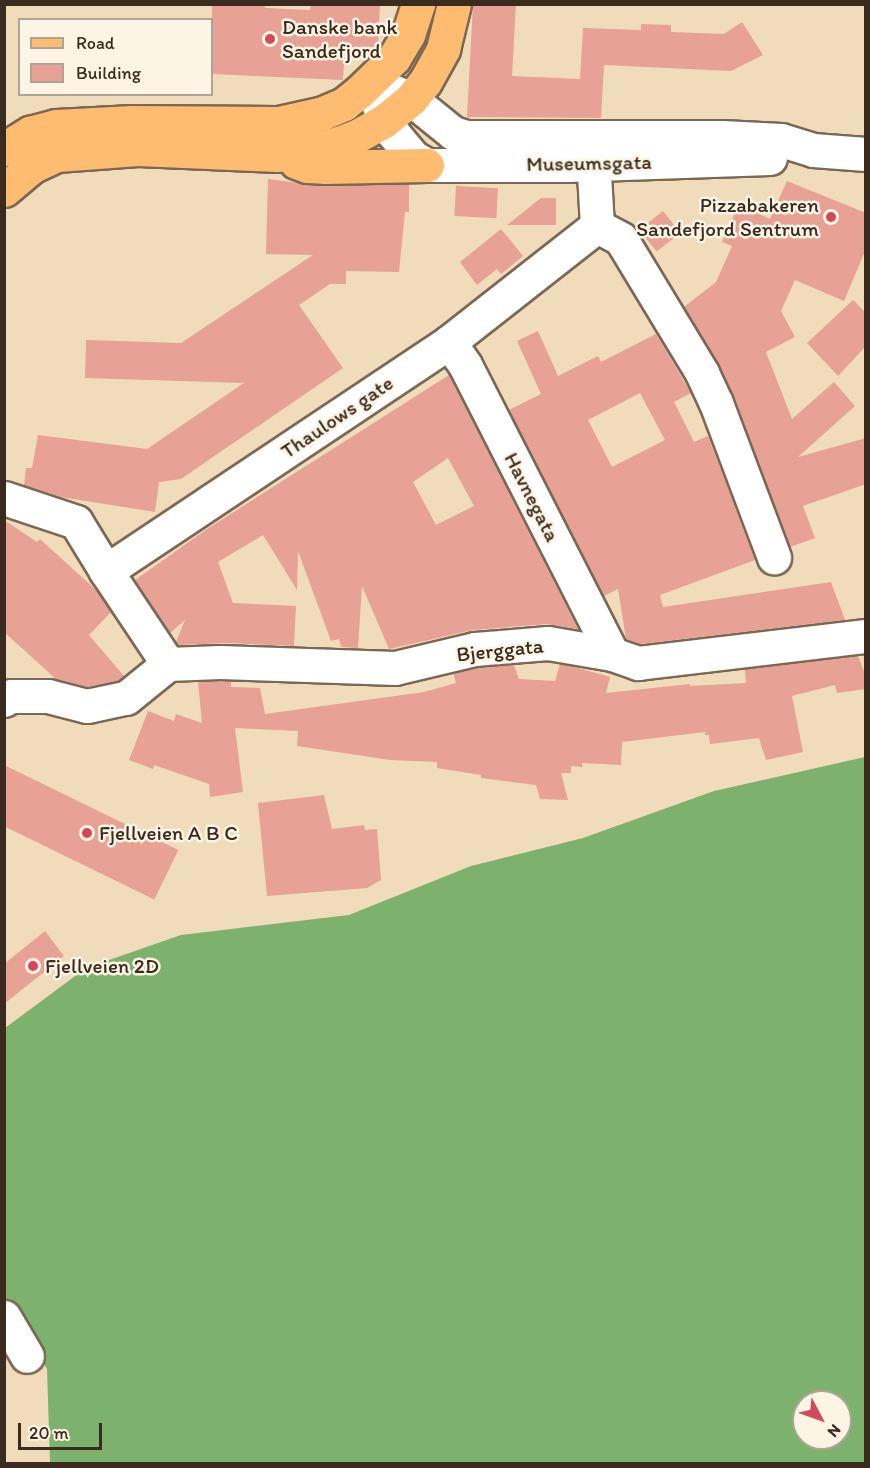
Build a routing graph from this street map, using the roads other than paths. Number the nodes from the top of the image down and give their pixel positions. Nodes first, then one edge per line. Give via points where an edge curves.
1 (418, 4) edge
2 (454, 4) edge
3 (371, 82) junction
4 (422, 108) junction
5 (384, 121) junction
6 (56, 140) junction
7 (4, 149) edge
8 (593, 151) junction
9 (866, 154) edge
10 (277, 155) junction
11 (427, 165) junction
12 (4, 190) edge
13 (597, 226) junction
14 (449, 342) junction
15 (4, 498) edge
16 (774, 557) dead end
17 (106, 571) junction
18 (866, 636) edge
19 (612, 654) junction
20 (168, 664) junction
21 (6, 695) edge
22 (4, 1317) edge
23 (27, 1356) dead end

1 - 3 main road via 394,58
2 - 4 main road via 443,49 425,81
3 - 4 street, Museumsgata
3 - 5 street
3 - 6 main road via 344,104 278,123 132,122
4 - 5 main road
4 - 8 street, Museumsgata via 453,133 466,137
5 - 10 main road via 336,144
5 - 11 street via 404,149
6 - 7 main road via 30,133
6 - 10 main road
6 - 12 main road
8 - 9 street, Museumsgata via 722,137 781,140 813,150
8 - 11 street, Museumsgata
8 - 13 street
10 - 11 main road via 307,166
13 - 14 street, Thaulows gate
13 - 16 street via 621,239 702,373
14 - 17 street, Thaulows gate
14 - 19 street, Havnegata via 465,365
15 - 17 street via 76,522
17 - 20 street
18 - 19 street, Bjerggata via 638,663
19 - 20 street, Bjerggata via 548,643 475,649 395,668
20 - 21 street via 126,698 87,706 48,696
22 - 23 street

